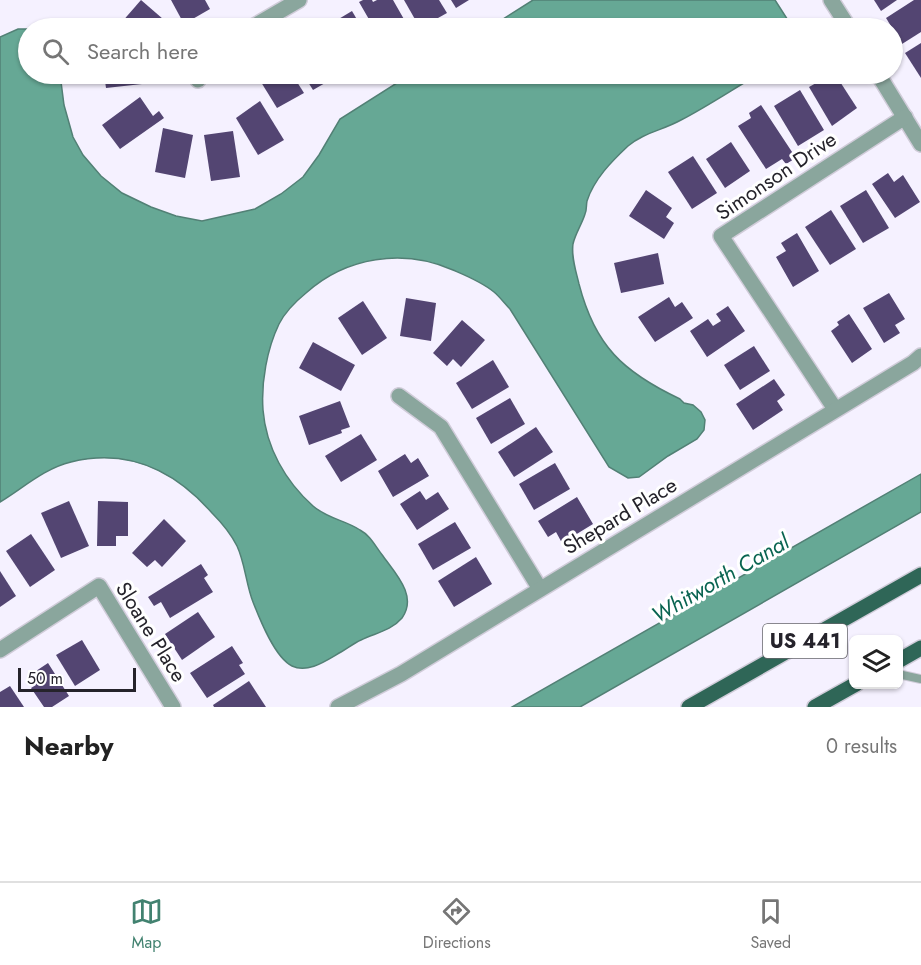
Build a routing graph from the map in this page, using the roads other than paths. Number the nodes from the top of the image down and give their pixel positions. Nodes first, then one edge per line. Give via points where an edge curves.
1 (299, 0) edge
2 (831, 0) edge
3 (268, 18) edge
4 (843, 18) edge
5 (884, 84) edge
6 (905, 117) junction
7 (921, 144) edge
8 (921, 356) edge
9 (399, 396) dead end
10 (835, 409) junction
11 (921, 575) edge
12 (540, 589) junction
13 (921, 648) edge
14 (0, 650) edge
15 (903, 658) edge
16 (903, 675) edge
17 (921, 679) edge
18 (849, 688) edge
19 (173, 707) edge
20 (338, 707) edge
21 (689, 707) edge
22 (815, 707) edge

1 - 3 street
2 - 4 street
5 - 6 street
6 - 7 street
6 - 10 street, Simonson Drive via 721,236
8 - 10 street, Shepard Place
9 - 12 street via 441,427
10 - 12 street, Shepard Place
11 - 21 main road, US 441
12 - 20 street, Shepard Place via 401,674
13 - 15 main road
14 - 19 street, Sloane Place via 99,586
16 - 17 lane
18 - 22 main road, US 441

